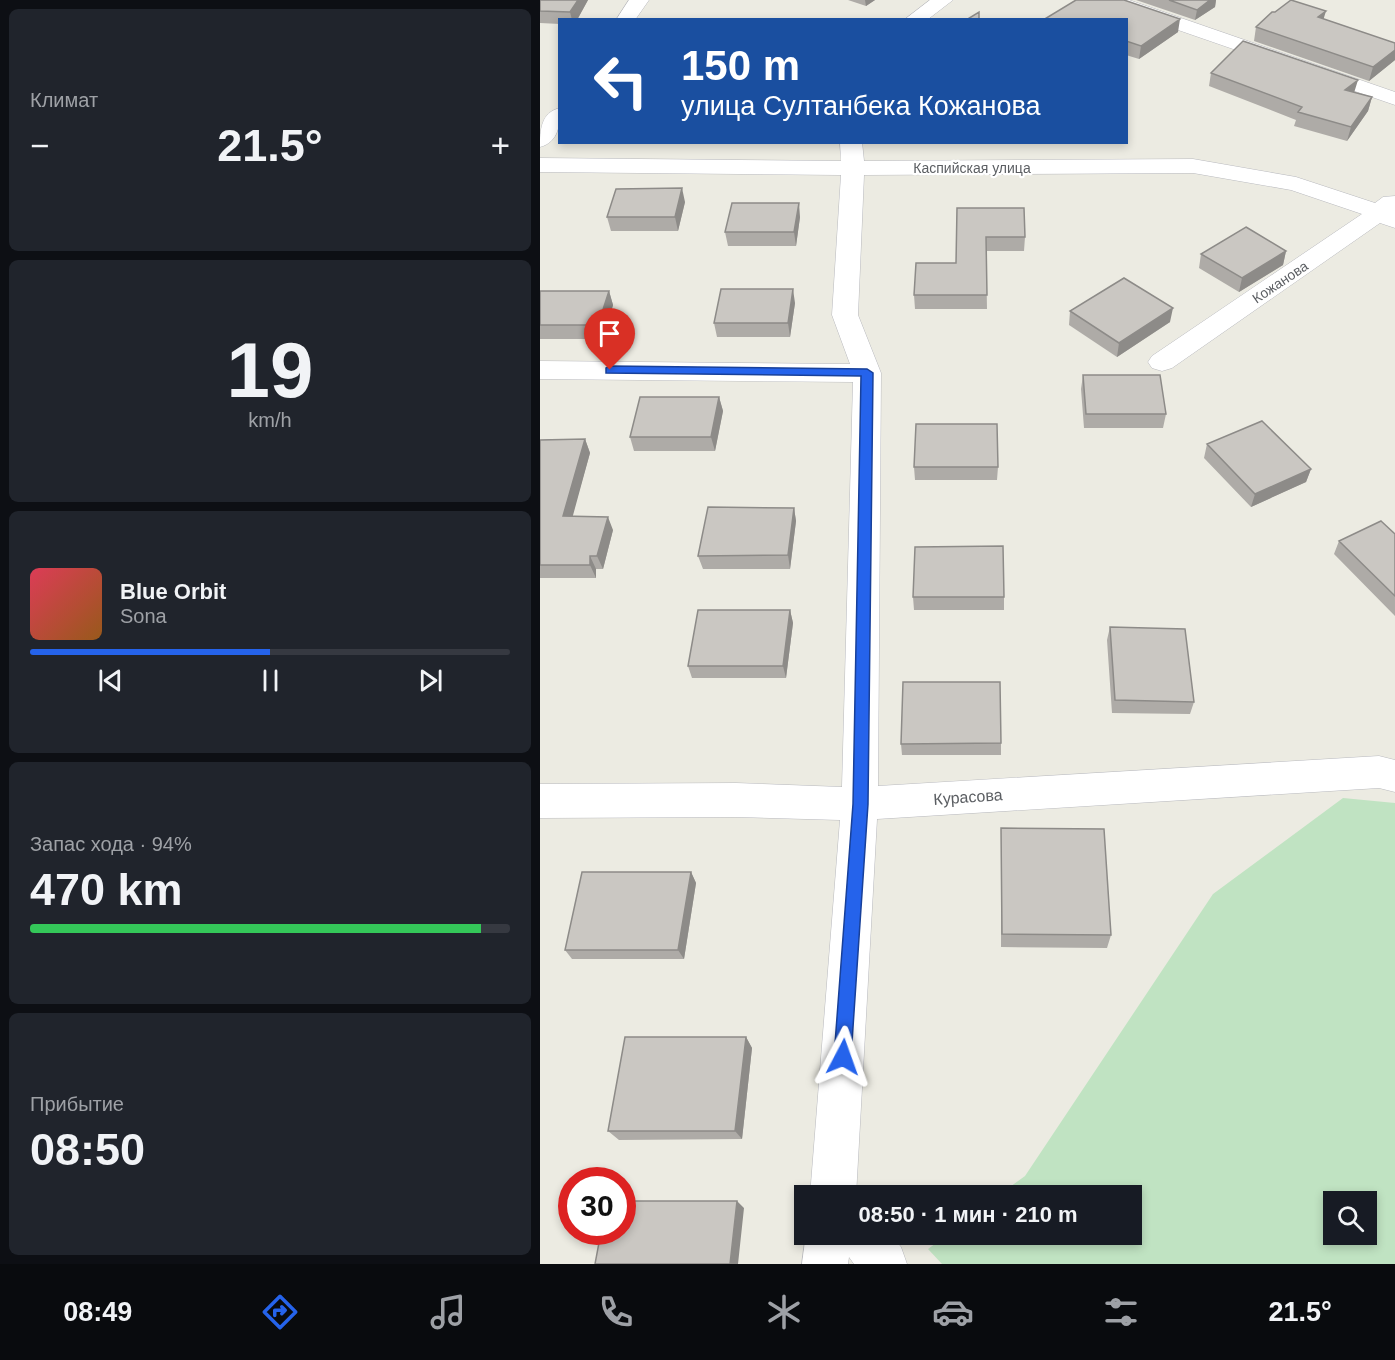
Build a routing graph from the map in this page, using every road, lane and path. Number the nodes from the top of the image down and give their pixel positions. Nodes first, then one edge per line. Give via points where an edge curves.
1 (639, 0) edge
2 (943, 0) edge
3 (1110, 0) edge
4 (626, 18) edge
5 (916, 18) edge
6 (1395, 99) edge
7 (558, 117) edge
8 (540, 140) edge
9 (852, 155) edge
10 (540, 165) edge
11 (1389, 210) edge
12 (1162, 362) dead end
13 (540, 369) edge
14 (867, 373) junction
15 (1395, 776) edge
16 (540, 801) edge
17 (860, 804) junction
18 (834, 1185) edge
19 (828, 1245) edge
20 (869, 1245) edge
21 (825, 1264) edge
22 (884, 1264) edge

1 - 4 street
2 - 5 street
3 - 6 street
7 - 8 street
9 - 10 street, Каспийская улица
9 - 11 street, Каспийская улица via 1193,166 1296,184
9 - 14 street via 845,315
11 - 12 street, Кожанова
13 - 14 street
14 - 17 street
15 - 17 street, Курасова via 1379,772
16 - 17 street, Курасова
17 - 18 street
19 - 21 street
20 - 22 street

